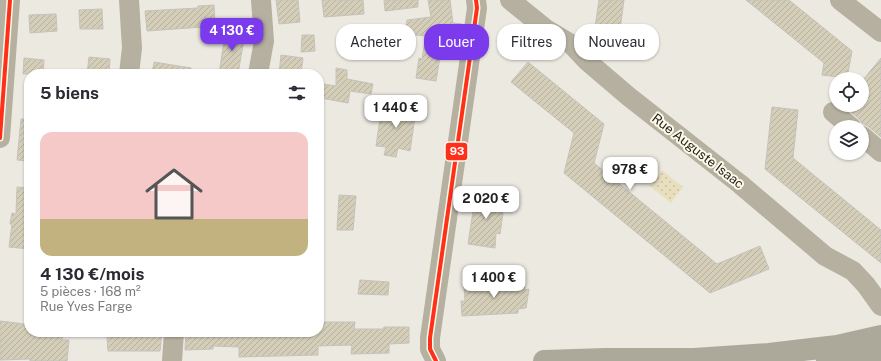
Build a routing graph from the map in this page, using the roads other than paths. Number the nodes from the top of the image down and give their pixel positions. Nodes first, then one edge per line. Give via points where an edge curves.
1 (10, 0) edge
2 (129, 0) edge
3 (261, 0) edge
4 (510, 0) edge
5 (840, 0) edge
6 (477, 1) edge
7 (881, 32) edge
8 (130, 69) edge
9 (259, 69) edge
10 (833, 112) dead end
11 (843, 120) edge
12 (0, 138) edge
13 (869, 142) edge
14 (881, 152) edge
15 (881, 306) edge
16 (881, 336) edge
17 (174, 337) edge
18 (881, 351) edge
19 (881, 357) edge
20 (695, 360) edge
21 (172, 361) edge
22 (436, 361) edge
23 (544, 361) edge
24 (792, 361) edge
25 (818, 361) edge

1 - 12 street
2 - 8 street via 132,48
3 - 9 street via 264,41
4 - 15 street, Rue Auguste Isaac via 546,29 571,44 628,96 740,184 825,256 853,271
5 - 7 street
6 - 22 street via 430,338 430,349
10 - 11 street
13 - 14 street
16 - 20 main road via 837,346
17 - 21 street
18 - 24 main road via 837,352
19 - 25 main road via 844,357
20 - 23 main road

